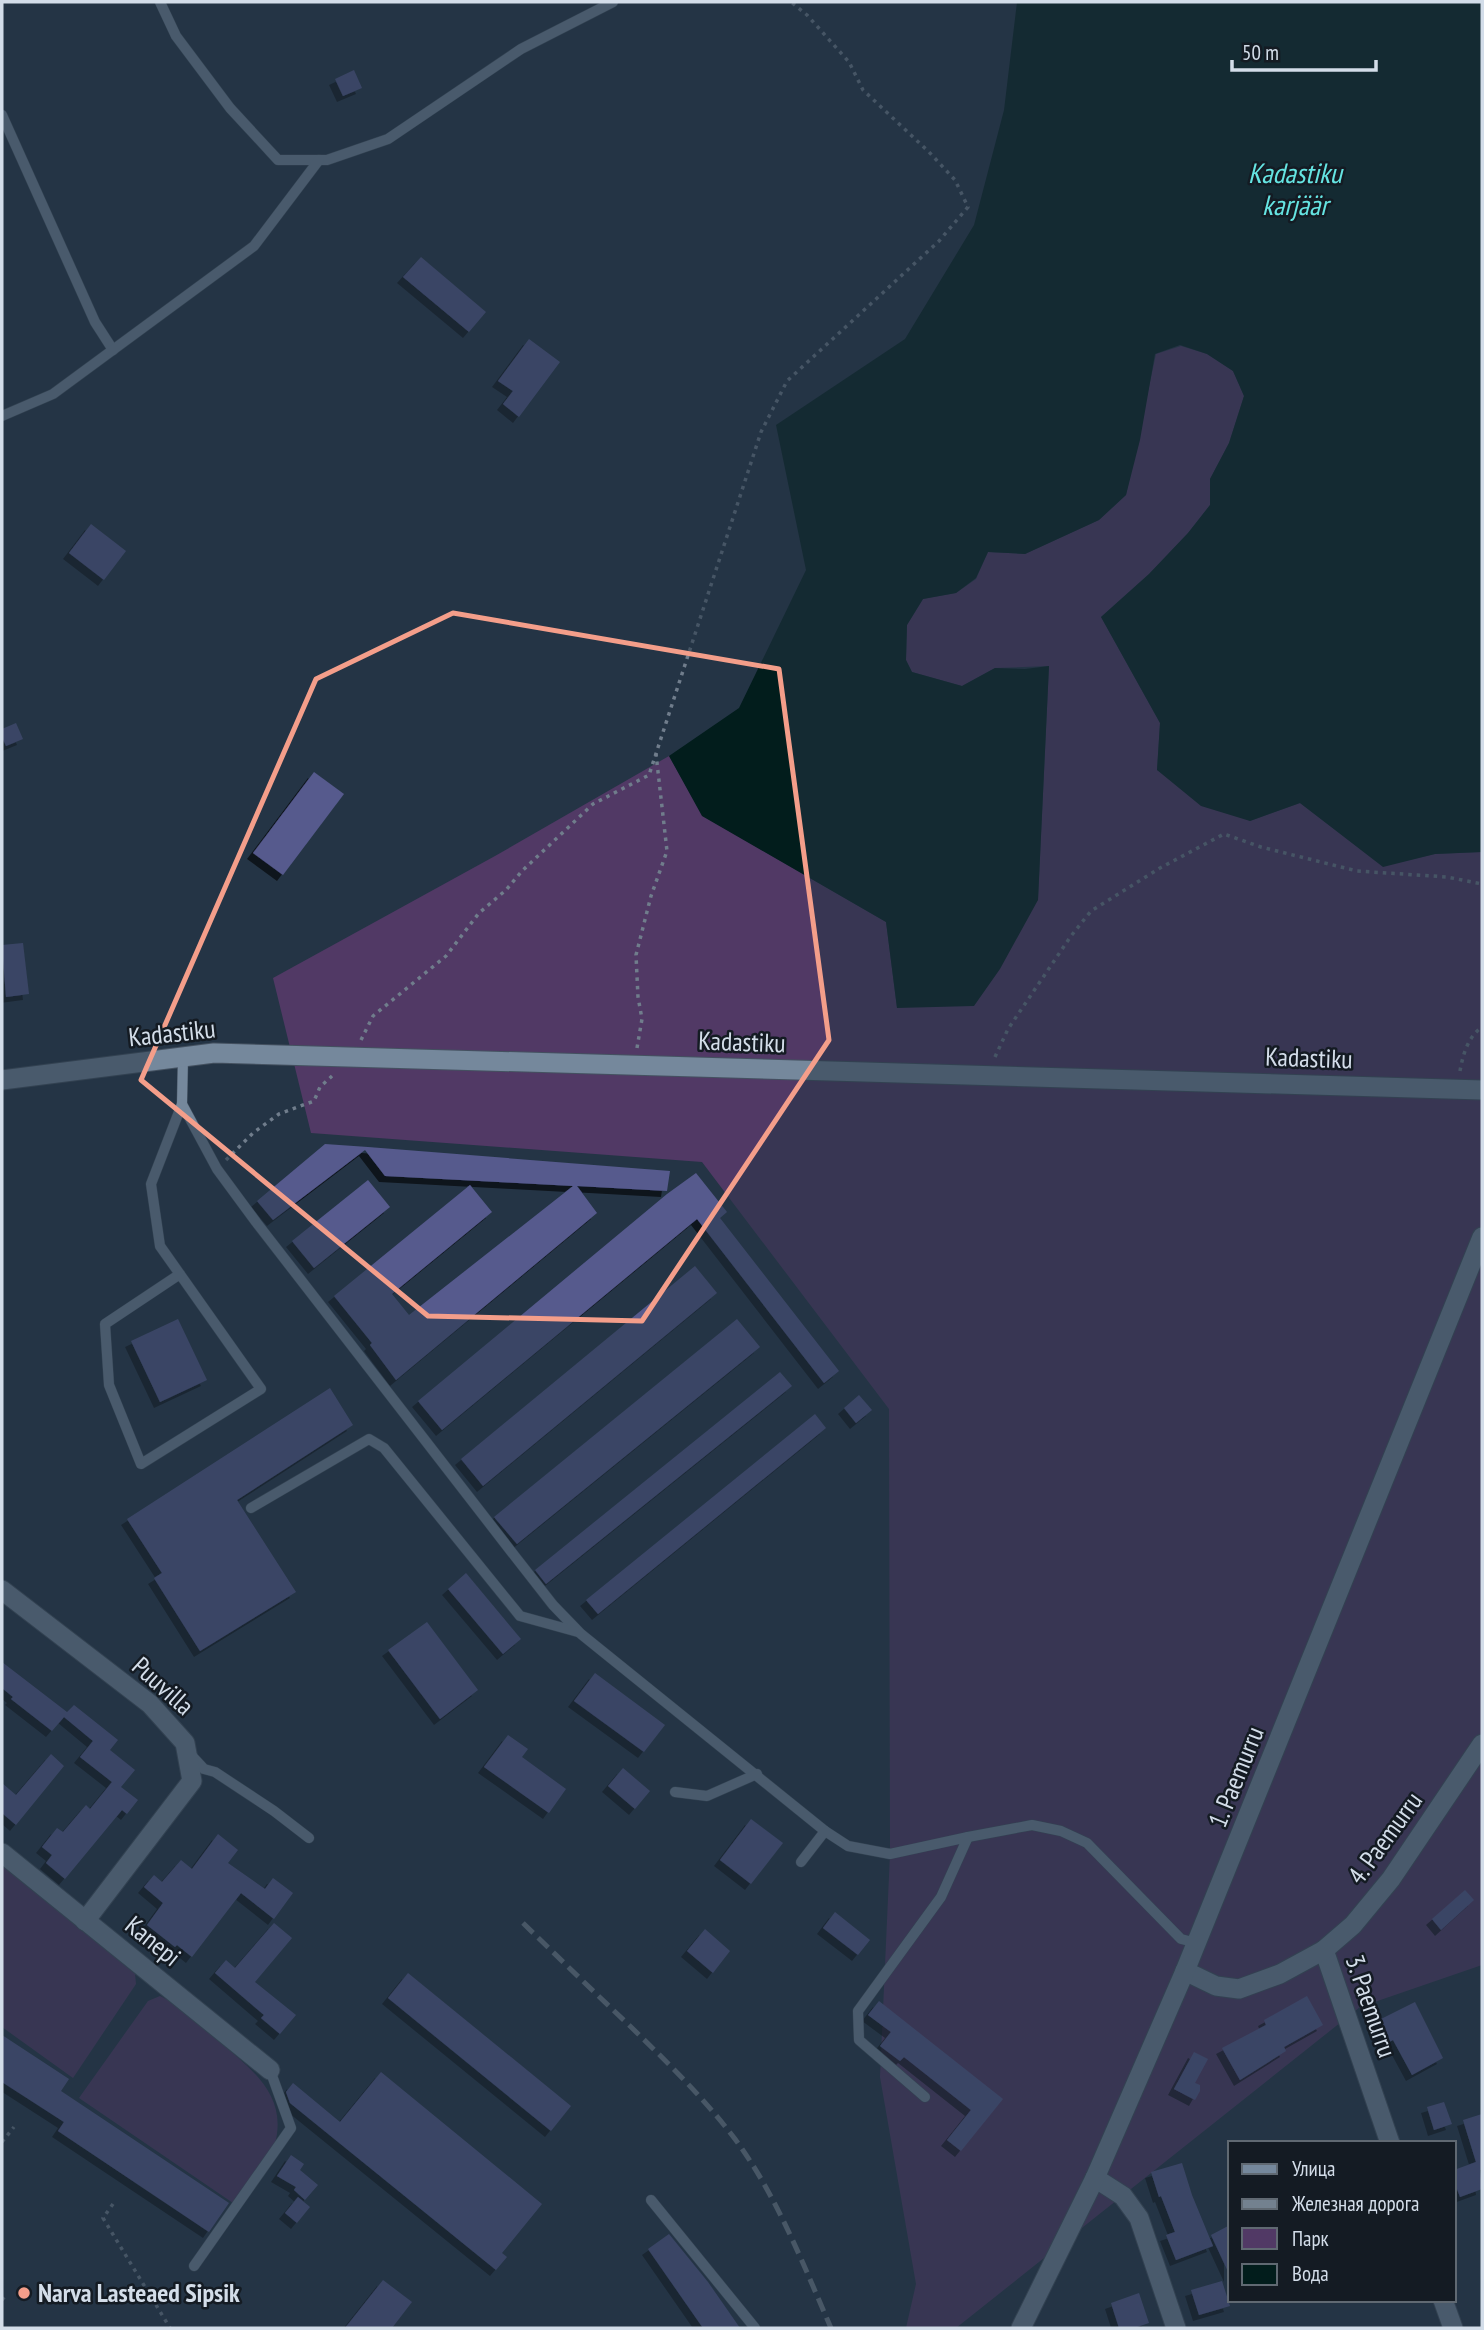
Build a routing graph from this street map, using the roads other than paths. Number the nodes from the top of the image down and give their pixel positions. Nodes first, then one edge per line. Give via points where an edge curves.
1 (160, 2) edge
2 (613, 2) edge
3 (2, 115) edge
4 (319, 160) junction
5 (113, 350) junction
6 (2, 416) edge
7 (183, 1058) junction
8 (2, 1080) edge
9 (1457, 1088) junction
10 (1482, 1090) edge
11 (1482, 1102) edge
12 (182, 1104) junction
13 (1481, 1240) edge
14 (180, 1275) junction
15 (251, 1508) dead end
16 (2, 1590) edge
17 (581, 1634) junction
18 (1482, 1744) edge
19 (187, 1749) junction
20 (1476, 1771) edge
21 (757, 1774) junction
22 (675, 1792) dead end
23 (825, 1830) junction
24 (968, 1836) junction
25 (309, 1838) dead end
26 (2, 1853) edge
27 (801, 1862) dead end
28 (85, 1920) junction
29 (1197, 1943) junction
30 (1324, 1950) junction
31 (1185, 1971) junction
32 (270, 2070) joint
33 (925, 2097) dead end
34 (1389, 2141) edge
35 (1095, 2178) junction
36 (651, 2200) dead end
37 (194, 2266) dead end
38 (1444, 2302) edge
39 (755, 2328) edge
40 (1021, 2328) edge
41 (1176, 2328) edge
42 (1453, 2328) edge

1 - 4 lane via 176,36 214,87 278,159
2 - 4 lane via 521,49 388,139
3 - 5 lane via 95,322
4 - 5 lane via 254,246
5 - 6 lane via 53,394
7 - 8 street, Kadastiku
7 - 9 street, Kadastiku via 214,1053
7 - 12 lane
9 - 10 street, Kadastiku
9 - 11 street
12 - 14 lane via 151,1184 160,1246
12 - 17 lane via 217,1169 256,1222 553,1605
13 - 29 street, 1. Paemurru
14 - 14 lane via 105,1324 109,1385 141,1464 261,1389
15 - 17 lane via 369,1438 384,1448 520,1616
16 - 19 street, Puuvilla via 150,1704
17 - 21 lane
18 - 20 street, 4. Paemurru
19 - 25 lane via 204,1769 275,1811
19 - 28 street, Puuvilla via 192,1781
20 - 30 street, 4. Paemurru via 1353,1925
21 - 22 lane via 708,1796
21 - 23 lane
23 - 24 lane via 848,1846 890,1854
23 - 27 lane
24 - 29 lane via 1032,1825 1087,1843 1181,1939
24 - 33 lane via 941,1898 858,2011 859,2040
26 - 28 street, Kanepi
28 - 32 street, Kanepi
29 - 31 street, 1. Paemurru
30 - 31 street, 3. Paemurru via 1239,1989 1216,1986
30 - 34 street, 3. Paemurru
31 - 35 street, 1. Paemurru
32 - 37 lane via 290,2128
35 - 40 street, 1. Paemurru
35 - 41 street via 1123,2196 1139,2218
36 - 39 lane
38 - 42 street

